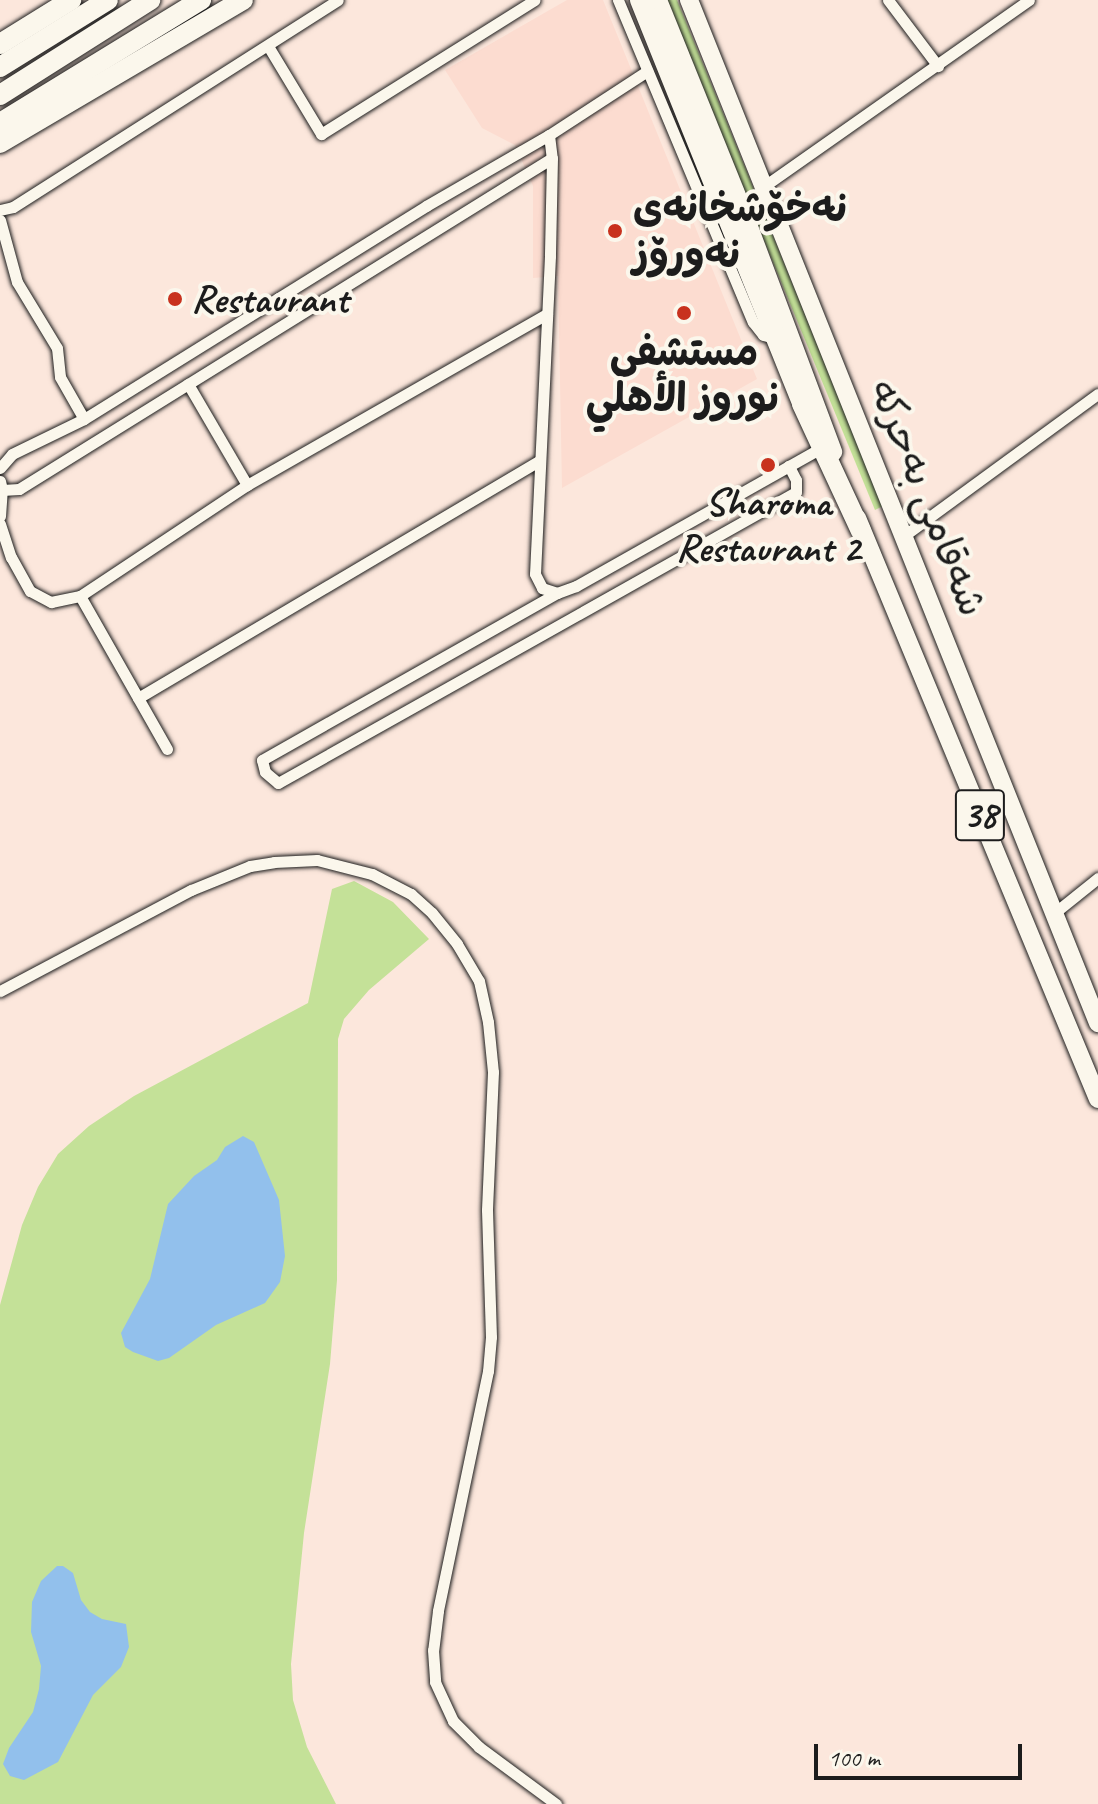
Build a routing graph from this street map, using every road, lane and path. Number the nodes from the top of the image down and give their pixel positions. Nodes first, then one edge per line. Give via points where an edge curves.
1 (71, 0) edge
2 (108, 0) edge
3 (150, 0) edge
4 (201, 0) edge
5 (243, 0) edge
6 (338, 0) edge
7 (535, 0) edge
8 (618, 0) edge
9 (640, 0) edge
10 (658, 0) edge
11 (689, 0) edge
12 (888, 0) edge
13 (1029, 0) edge
14 (0, 44) edge
15 (268, 46) junction
16 (938, 66) junction
17 (0, 67) edge
18 (647, 71) junction
19 (0, 95) edge
20 (0, 123) edge
21 (549, 135) junction
22 (0, 143) edge
23 (552, 158) junction
24 (763, 187) junction
25 (0, 210) edge
26 (0, 220) edge
27 (547, 314) junction
28 (775, 338) junction
29 (188, 384) junction
30 (1098, 394) edge
31 (84, 419) junction
32 (821, 448) junction
33 (540, 460) junction
34 (789, 466) junction
35 (0, 468) edge
36 (247, 485) junction
37 (1, 486) edge
38 (0, 516) edge
39 (0, 524) edge
40 (861, 531) junction
41 (905, 535) junction
42 (557, 593) junction
43 (80, 596) junction
44 (138, 698) junction
45 (167, 749) dead end
46 (1098, 878) edge
47 (1053, 914) junction
48 (0, 991) edge
49 (1098, 1023) edge
50 (1098, 1099) edge
51 (556, 1804) edge

1 - 14 highway
2 - 17 highway
3 - 19 highway
4 - 20 highway
5 - 22 highway
6 - 15 street
7 - 15 street via 321,134
8 - 18 street
9 - 28 highway
10 - 40 main road, شەقامی بەحرکە / 38 via 788,326
11 - 24 main road, شەقامی بەحرکە / 38
12 - 16 street
13 - 16 street
15 - 25 street via 13,207
16 - 24 street
18 - 21 street
18 - 28 street via 753,322 763,335
21 - 23 street
21 - 31 street
23 - 27 street
23 - 29 street
24 - 41 main road, شەقامی بەحرکە / 38
26 - 31 street via 17,282 57,348 60,377
27 - 33 street
27 - 36 street
28 - 32 highway
29 - 36 street
29 - 37 street via 19,489
30 - 41 street
31 - 35 street via 12,454
32 - 34 street
32 - 40 highway
33 - 42 street via 535,574 542,588
33 - 44 street
34 - 42 street
34 - 42 street via 796,492 278,783 265,772 262,760
36 - 43 street
37 - 38 street
39 - 43 street via 30,591 51,602
40 - 50 main road, شەقامی بەحرکە / 38
41 - 47 main road, شەقامی بەحرکە / 38
43 - 44 street
44 - 45 street
46 - 47 street
47 - 49 main road, شەقامی بەحرکە / 38
48 - 51 street via 191,890 274,862 317,860 372,874 411,894 457,944 479,981 493,1072 487,1210 491,1337 438,1611 435,1682 441,1701 462,1730

